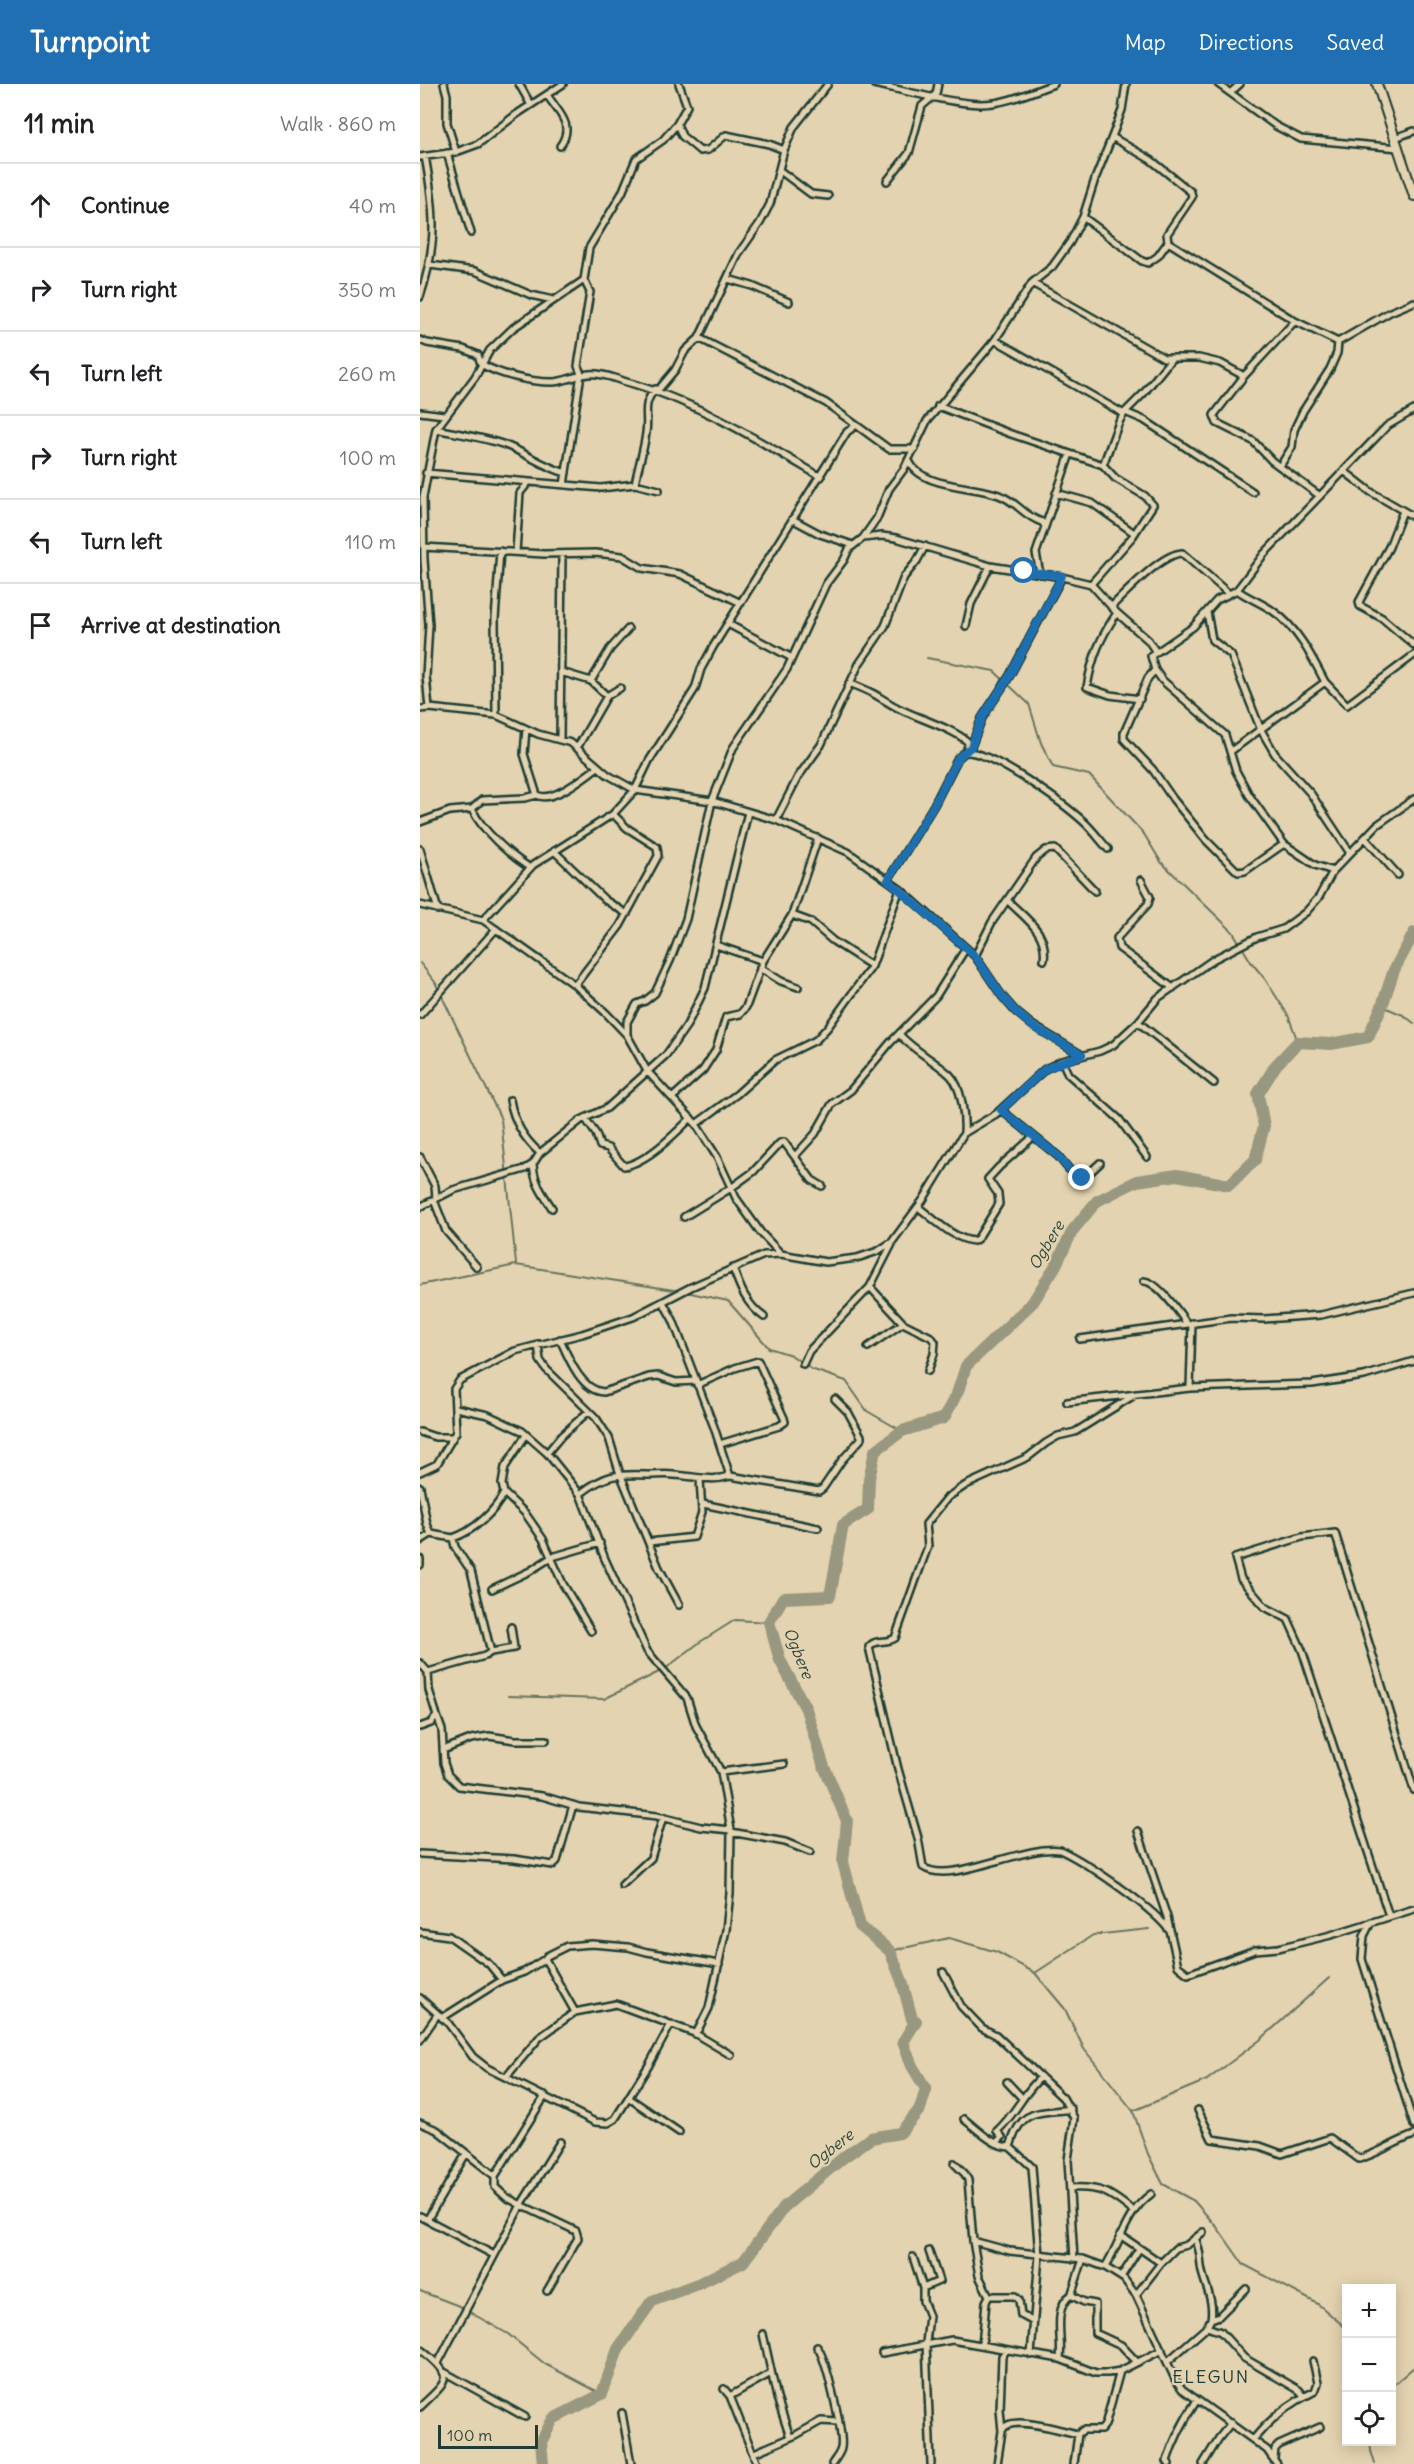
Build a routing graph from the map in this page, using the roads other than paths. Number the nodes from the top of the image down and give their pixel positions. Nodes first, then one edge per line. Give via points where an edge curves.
1 (444, 84) edge
2 (519, 84) edge
3 (563, 84) edge
4 (679, 84) edge
5 (828, 84) edge
6 (874, 84) edge
7 (938, 84) edge
8 (1054, 84) edge
9 (1126, 84) edge
10 (1218, 84) edge
11 (1240, 84) edge
12 (1377, 84) edge
13 (1231, 92) junction
14 (547, 95) junction
15 (933, 96) junction
16 (531, 105) junction
17 (677, 124) junction
18 (1414, 131) edge
19 (1113, 137) junction
20 (1395, 138) junction
21 (560, 146) dead end
22 (1399, 148) junction
23 (784, 150) junction
24 (456, 152) junction
25 (447, 153) junction
26 (423, 157) edge
27 (779, 170) junction
28 (887, 181) dead end
29 (1413, 192) edge
30 (828, 196) dead end
31 (1083, 217) junction
32 (471, 233) dead end
33 (1167, 242) junction
34 (430, 265) junction
35 (728, 279) junction
36 (584, 280) junction
37 (1032, 283) junction
38 (420, 297) edge
39 (553, 300) junction
40 (789, 302) dead end
41 (1414, 302) edge
42 (1295, 321) junction
43 (699, 338) junction
44 (420, 340) edge
45 (995, 340) junction
46 (1338, 342) junction
47 (1172, 358) junction
48 (481, 364) junction
49 (581, 374) junction
50 (1244, 376) junction
51 (655, 389) junction
52 (938, 406) junction
53 (1414, 410) edge
54 (420, 412) edge
55 (1124, 413) junction
56 (444, 415) junction
57 (855, 426) junction
58 (436, 429) junction
59 (915, 449) junction
60 (1070, 454) junction
61 (909, 461) junction
62 (1103, 465) junction
63 (1280, 466) junction
64 (1344, 471) junction
65 (426, 473) junction
66 (566, 473) junction
67 (821, 477) junction
68 (528, 483) junction
69 (635, 484) junction
70 (564, 485) junction
71 (659, 490) dead end
72 (1056, 492) junction
73 (1253, 492) dead end
74 (1320, 496) junction
75 (422, 503) edge
76 (1403, 512) junction
77 (1414, 517) edge
78 (792, 519) junction
79 (1045, 526) junction
80 (1134, 533) junction
81 (863, 538) junction
82 (853, 544) junction
83 (925, 546) junction
84 (424, 547) junction
85 (500, 551) junction
86 (516, 552) junction
87 (562, 555) junction
88 (990, 566) junction
89 (1040, 574) junction
90 (1062, 576) junction
91 (1091, 584) junction
92 (1237, 590) junction
93 (1228, 593) junction
94 (741, 603) junction
95 (1111, 607) junction
96 (1207, 612) junction
97 (1117, 613) junction
98 (728, 624) junction
99 (966, 626) dead end
100 (628, 629) dead end
101 (1414, 645) edge
102 (1156, 652) junction
103 (1414, 655) edge
104 (792, 658) junction
105 (1155, 670) junction
106 (561, 672) junction
107 (591, 681) junction
108 (1325, 682) junction
109 (849, 683) junction
110 (620, 688) dead end
111 (608, 696) junction
112 (1140, 699) junction
113 (429, 708) junction
114 (420, 709) edge
115 (496, 715) junction
116 (526, 729) junction
117 (1261, 730) junction
118 (560, 739) junction
119 (577, 748) junction
120 (1231, 751) junction
121 (967, 752) junction
122 (598, 767) junction
123 (635, 790) junction
124 (537, 795) junction
125 (1414, 799) edge
126 (712, 801) junction
127 (472, 809) junction
128 (748, 812) junction
129 (613, 814) junction
130 (776, 820) junction
131 (420, 822) edge
132 (818, 837) junction
133 (1365, 838) junction
134 (1284, 844) junction
135 (420, 849) edge
136 (1108, 849) dead end
137 (554, 851) junction
138 (1350, 853) junction
139 (530, 868) junction
140 (1333, 871) junction
141 (1398, 875) dead end
142 (888, 880) junction
143 (1142, 880) dead end
144 (900, 889) junction
145 (1095, 891) dead end
146 (1008, 901) junction
147 (420, 905) edge
148 (438, 910) junction
149 (627, 914) junction
150 (792, 915) junction
151 (483, 920) junction
152 (496, 929) junction
153 (716, 945) junction
154 (966, 948) junction
155 (975, 956) junction
156 (1044, 960) dead end
157 (763, 961) junction
158 (872, 966) junction
159 (760, 969) junction
160 (575, 985) junction
161 (798, 987) dead end
162 (1173, 988) junction
163 (420, 1015) edge
164 (1138, 1022) junction
165 (899, 1034) junction
166 (627, 1035) junction
167 (1082, 1055) junction
168 (1062, 1061) junction
169 (647, 1071) junction
170 (1214, 1083) dead end
171 (673, 1097) junction
172 (510, 1100) dead end
173 (1001, 1110) junction
174 (585, 1118) junction
175 (691, 1118) junction
176 (696, 1124) junction
177 (964, 1133) junction
178 (1033, 1137) junction
179 (540, 1153) junction
180 (795, 1156) junction
181 (420, 1157) edge
182 (1147, 1157) dead end
183 (1100, 1163) dead end
184 (532, 1164) junction
185 (822, 1186) dead end
186 (731, 1188) junction
187 (435, 1199) junction
188 (420, 1207) edge
189 (918, 1207) junction
190 (552, 1208) dead end
191 (684, 1217) dead end
192 (892, 1242) junction
193 (781, 1254) junction
194 (477, 1267) dead end
195 (733, 1268) junction
196 (1144, 1281) dead end
197 (870, 1287) junction
198 (1414, 1293) edge
199 (663, 1302) junction
200 (764, 1317) dead end
201 (903, 1323) junction
202 (1189, 1323) junction
203 (560, 1339) junction
204 (1080, 1339) dead end
205 (538, 1344) junction
206 (868, 1347) dead end
207 (1414, 1361) edge
208 (803, 1364) dead end
209 (928, 1371) dead end
210 (697, 1383) junction
211 (1190, 1388) junction
212 (1136, 1394) junction
213 (835, 1399) dead end
214 (1067, 1402) dead end
215 (456, 1408) junction
216 (589, 1411) junction
217 (420, 1432) edge
218 (526, 1435) junction
219 (453, 1437) junction
220 (720, 1444) junction
221 (547, 1453) junction
222 (420, 1472) edge
223 (620, 1473) junction
224 (730, 1476) junction
225 (700, 1479) junction
226 (420, 1487) edge
227 (504, 1493) junction
228 (580, 1494) junction
229 (703, 1504) junction
230 (819, 1528) dead end
231 (431, 1534) junction
232 (453, 1538) junction
233 (420, 1541) edge
234 (649, 1542) junction
235 (600, 1543) junction
236 (552, 1557) junction
237 (420, 1559) edge
238 (420, 1564) edge
239 (492, 1589) dead end
240 (679, 1605) dead end
241 (511, 1627) dead end
242 (591, 1631) dead end
243 (491, 1652) junction
244 (420, 1663) edge
245 (428, 1672) junction
246 (437, 1716) junction
247 (420, 1727) edge
248 (546, 1740) dead end
249 (443, 1750) junction
250 (784, 1764) dead end
251 (721, 1772) junction
252 (1414, 1790) edge
253 (573, 1805) junction
254 (663, 1817) junction
255 (731, 1831) junction
256 (1138, 1831) dead end
257 (810, 1852) dead end
258 (420, 1854) edge
259 (622, 1885) dead end
260 (1414, 1909) edge
261 (1389, 1916) junction
262 (1371, 1922) junction
263 (420, 1932) edge
264 (1171, 1933) junction
265 (545, 1959) junction
266 (719, 1964) junction
267 (943, 1972) dead end
268 (502, 1980) junction
269 (420, 1998) edge
270 (575, 2012) junction
271 (440, 2016) junction
272 (671, 2024) junction
273 (694, 2032) junction
274 (420, 2040) edge
275 (731, 2055) dead end
276 (1041, 2077) junction
277 (506, 2078) junction
278 (1007, 2082) dead end
279 (545, 2097) junction
280 (629, 2098) junction
281 (1023, 2098) junction
282 (1071, 2109) junction
283 (1198, 2110) dead end
284 (964, 2119) dead end
285 (420, 2123) edge
286 (1414, 2125) edge
287 (679, 2132) dead end
288 (1414, 2134) edge
289 (560, 2142) dead end
290 (996, 2143) junction
291 (1010, 2147) junction
292 (466, 2154) junction
293 (954, 2163) dead end
294 (495, 2176) junction
295 (1070, 2188) junction
296 (1151, 2194) dead end
297 (521, 2205) junction
298 (1134, 2212) junction
299 (420, 2216) edge
300 (427, 2220) junction
301 (1203, 2232) dead end
302 (1120, 2235) junction
303 (1195, 2238) junction
304 (973, 2241) junction
305 (1139, 2249) junction
306 (928, 2251) dead end
307 (494, 2255) junction
308 (1039, 2256) junction
309 (913, 2257) dead end
310 (1074, 2259) junction
311 (1083, 2259) junction
312 (1161, 2262) junction
313 (1105, 2267) junction
314 (1121, 2277) junction
315 (923, 2288) junction
316 (1246, 2289) dead end
317 (547, 2291) dead end
318 (1137, 2295) junction
319 (989, 2296) junction
320 (1071, 2296) junction
321 (1211, 2319) junction
322 (1032, 2321) junction
323 (1207, 2327) junction
324 (763, 2334) dead end
325 (926, 2343) junction
326 (982, 2345) junction
327 (817, 2347) dead end
328 (995, 2348) junction
329 (420, 2349) edge
330 (1007, 2350) junction
331 (1162, 2350) junction
332 (882, 2353) dead end
333 (1030, 2355) junction
334 (1002, 2356) junction
335 (1060, 2359) junction
336 (1136, 2361) junction
337 (1313, 2361) dead end
338 (1167, 2362) junction
339 (438, 2363) junction
340 (1120, 2371) junction
341 (444, 2372) junction
342 (771, 2373) junction
343 (724, 2389) dead end
344 (730, 2396) junction
345 (1304, 2396) junction
346 (1197, 2400) junction
347 (421, 2405) edge
348 (622, 2413) dead end
349 (525, 2417) dead end
350 (838, 2422) junction
351 (1231, 2423) junction
352 (1320, 2427) dead end
353 (1002, 2431) junction
354 (1078, 2434) junction
355 (790, 2438) junction
356 (1253, 2440) junction
357 (754, 2453) junction
358 (1276, 2461) edge
359 (630, 2464) edge
360 (757, 2464) edge
361 (832, 2464) edge
362 (931, 2464) edge
363 (997, 2464) edge
364 (1074, 2464) edge
365 (1169, 2464) edge
366 (1203, 2464) edge

1 - 24 street via 447,123
2 - 16 street
3 - 14 street
4 - 17 street via 687,106
5 - 23 street via 794,127
6 - 15 street
7 - 15 street
8 - 15 street via 982,104
9 - 19 street
10 - 13 street
11 - 13 street
12 - 20 main road
13 - 22 street via 1275,126 1301,140
14 - 16 street
14 - 21 street via 567,126
15 - 28 street via 922,106 909,153
16 - 24 street via 478,144
17 - 23 street via 682,136 700,151 708,150 726,135
17 - 36 street via 663,140 636,159 622,193 589,248
18 - 20 street
19 - 31 street
19 - 33 street via 1151,160 1191,192 1192,197 1167,234
20 - 22 main road
22 - 29 main road
23 - 27 street
24 - 25 street
25 - 26 street
25 - 32 street
26 - 34 street via 434,216
27 - 30 street via 811,194
27 - 35 street via 765,214 739,253
31 - 33 street via 1142,261 1152,261
31 - 37 street via 1052,267
33 - 42 street
34 - 38 street
34 - 39 street via 475,271
35 - 40 street
35 - 43 street
36 - 39 street
36 - 49 street via 590,292 578,366
37 - 45 street
37 - 47 street via 1164,358
39 - 48 street via 513,328
41 - 46 street
42 - 46 street
42 - 50 street
43 - 51 street via 685,351 660,389
43 - 57 street via 826,403
44 - 48 street via 463,349 478,355
45 - 52 street
45 - 55 street
46 - 63 street via 1330,369 1303,411 1294,430 1292,447
47 - 50 street via 1220,363
47 - 55 street
48 - 49 street via 497,373 553,382
48 - 56 street
49 - 51 street via 597,374
49 - 66 street
50 - 63 street via 1214,416 1217,423 1253,441
51 - 67 street via 755,438
51 - 69 street via 645,407 646,432
52 - 59 street
52 - 60 street
53 - 64 street via 1386,426
54 - 56 street
55 - 62 street
55 - 73 street via 1144,420
56 - 58 street
57 - 59 street via 889,449
57 - 67 street via 847,432
58 - 65 street
58 - 66 street via 479,436
59 - 61 street
60 - 62 street
60 - 72 street
61 - 79 street via 919,475 934,481 997,494 1015,502
61 - 81 street
62 - 80 street via 1153,505
63 - 74 street
64 - 74 street
64 - 76 street
65 - 68 street
65 - 75 street
66 - 70 street
67 - 78 street
68 - 70 street
68 - 86 street via 520,493
69 - 70 street via 601,488
69 - 71 street
72 - 79 street
72 - 80 street via 1092,503
74 - 92 street via 1264,554
75 - 84 street
76 - 77 street
76 - 101 street via 1359,602
78 - 82 street via 820,534
78 - 94 street
79 - 89 street via 1036,553
80 - 91 street
81 - 82 street
81 - 83 street via 882,536
82 - 104 street via 826,584
83 - 88 street
83 - 109 street via 904,577 885,626
84 - 85 street
84 - 113 street
85 - 86 street
85 - 115 street via 495,619
86 - 87 street
87 - 94 street via 622,556 642,568 680,574
87 - 106 street
88 - 89 street
88 - 99 street via 971,604
89 - 90 street
90 - 91 street
90 - 121 street
91 - 95 street
92 - 93 street
92 - 108 street via 1272,609 1288,623
93 - 95 street via 1182,554 1176,554 1150,571
93 - 96 street
94 - 98 street
95 - 97 street
96 - 102 street via 1193,627
96 - 117 street via 1212,640 1231,655
97 - 102 street
97 - 112 street via 1091,661 1087,687
98 - 104 street
98 - 123 street
100 - 107 street via 610,649
102 - 105 street via 1151,656
103 - 108 street via 1347,705
104 - 126 street via 733,748
105 - 112 street
105 - 120 street via 1219,729
106 - 107 street
106 - 118 street
107 - 111 street
108 - 117 street
109 - 121 street via 960,735 968,742
109 - 130 street via 821,745 798,777
110 - 111 street
111 - 119 street
112 - 134 street via 1124,740 1206,840 1238,872 1251,868
113 - 114 street
113 - 115 street
115 - 116 street
116 - 118 street
116 - 124 street via 524,754
117 - 120 street
117 - 138 street
118 - 119 street
119 - 122 street
120 - 134 street via 1249,795
121 - 136 street via 985,755 1055,800 1084,822
121 - 142 street via 958,758
122 - 123 street
122 - 124 street via 551,797
123 - 126 street
123 - 129 street
124 - 127 street via 482,800
125 - 133 street via 1395,810
126 - 128 street
126 - 166 street via 686,919 655,993 637,1004 627,1022
127 - 131 street via 450,811
127 - 139 street via 486,830
128 - 130 street
128 - 153 street
129 - 137 street
129 - 149 street via 627,828 653,843 659,852
130 - 132 street
132 - 142 street
132 - 150 street
133 - 138 street
133 - 141 street
134 - 140 street via 1306,860
135 - 148 street
137 - 139 street
137 - 149 street via 605,900
138 - 140 street
139 - 151 street
140 - 162 street via 1319,897 1283,929 1257,936 1214,959
142 - 144 street
143 - 162 street via 1150,897 1148,904 1117,938 1117,943
144 - 154 street
144 - 158 street
145 - 146 street via 1050,848 1036,858
146 - 155 street
146 - 156 street via 1043,937
147 - 148 street
148 - 151 street
149 - 160 street
150 - 157 street
150 - 158 street via 811,922
151 - 152 street
152 - 160 street
152 - 163 street
153 - 157 street
153 - 169 street via 705,988 687,1025 666,1055
154 - 155 street
154 - 165 street via 936,996
155 - 167 street via 1015,1011 1032,1026
157 - 159 street
158 - 176 street via 816,1040 776,1060
159 - 161 street
159 - 171 street via 746,1007 740,1014 726,1017 716,1050 703,1070
160 - 166 street
162 - 164 street via 1158,998
164 - 167 street via 1113,1045
164 - 170 street
165 - 177 street via 951,1076 965,1120
165 - 180 street via 851,1090 832,1104 815,1134
166 - 169 street
167 - 168 street
168 - 173 street via 1045,1069
168 - 182 street via 1068,1074 1119,1119
169 - 171 street
169 - 174 street via 607,1108
171 - 175 street
172 - 179 street via 511,1112 522,1134
173 - 177 street
173 - 178 street
174 - 175 street via 600,1146 608,1148 624,1166 634,1164 669,1139
174 - 179 street
175 - 176 street
176 - 186 street
177 - 189 street
178 - 183 street via 1058,1156 1077,1179
178 - 189 street via 988,1179 998,1194 999,1204 974,1241 945,1228
179 - 184 street
180 - 185 street via 812,1180
180 - 186 street via 786,1144 780,1143 753,1172
181 - 187 street via 435,1186
184 - 187 street
184 - 190 street via 539,1190
186 - 191 street
186 - 193 street via 761,1233
187 - 188 street
187 - 194 street via 447,1231
189 - 192 street
192 - 193 street via 857,1258 826,1262
192 - 197 street
193 - 195 street via 764,1255
195 - 199 street
195 - 200 street via 742,1293
196 - 202 street via 1158,1288
197 - 201 street
197 - 208 street via 808,1351
198 - 202 street via 1321,1315
199 - 203 street via 633,1317
199 - 210 street
201 - 206 street
201 - 209 street via 935,1342
202 - 204 street
202 - 211 street
203 - 205 street
203 - 210 street via 585,1383 598,1392 658,1376
205 - 215 street via 515,1351 460,1380 454,1389
205 - 216 street via 546,1369
207 - 211 street via 1364,1376 1312,1384
210 - 220 street
210 - 220 street via 758,1361 784,1419 779,1426
211 - 212 street
212 - 214 street
212 - 264 street via 1075,1432 1058,1436 1028,1457 948,1497 926,1524 928,1546 895,1638 869,1647 924,1867 930,1872 948,1873 1034,1851 1060,1850 1134,1898
213 - 224 street via 848,1412 861,1439 823,1488 816,1491
215 - 218 street via 488,1415
215 - 219 street
216 - 221 street
216 - 223 street via 609,1438
217 - 219 street
218 - 221 street
218 - 227 street via 505,1467
219 - 222 street via 437,1464
220 - 224 street
221 - 228 street
223 - 225 street
223 - 228 street
223 - 234 street
224 - 225 street
225 - 229 street
226 - 231 street
227 - 232 street via 487,1516
227 - 236 street via 525,1513
228 - 235 street
229 - 230 street
229 - 234 street via 694,1537
231 - 232 street
231 - 233 street
232 - 243 street via 471,1571
234 - 240 street
235 - 236 street
235 - 251 street via 647,1651 687,1698 696,1726
236 - 239 street
236 - 242 street
237 - 238 street
241 - 243 street via 514,1648
243 - 245 street
244 - 245 street
245 - 246 street
246 - 247 street
246 - 249 street
248 - 249 street via 489,1736
249 - 253 street via 448,1775 459,1786 542,1796
250 - 251 street
251 - 255 street
252 - 261 street via 1335,1533 1302,1537 1235,1558 1241,1579 1265,1607 1288,1619 1302,1650
253 - 254 street
253 - 258 street via 553,1865
254 - 255 street
254 - 259 street via 651,1858
255 - 257 street via 785,1842
255 - 266 street via 730,1893
256 - 264 street
260 - 261 street
261 - 262 street
262 - 264 street via 1278,1948 1255,1950 1188,1974 1178,1966
262 - 286 street via 1364,1936 1362,1959
263 - 268 street via 449,1936 489,1964
265 - 266 street via 567,1946 592,1944
265 - 268 street
265 - 270 street
266 - 273 street via 709,2008
267 - 276 street via 961,2006
268 - 271 street
269 - 271 street
270 - 272 street via 620,2005
270 - 277 street via 539,2038
271 - 274 street
271 - 277 street via 473,2057
272 - 273 street
272 - 280 street
273 - 275 street
276 - 281 street
276 - 282 street
277 - 279 street
278 - 281 street
279 - 280 street via 595,2122 608,2123
279 - 294 street
280 - 287 street
281 - 290 street via 997,2131 1002,2137
282 - 291 street via 1032,2113 1013,2134
282 - 295 street via 1074,2118 1068,2160
283 - 288 street via 1212,2139 1260,2146 1282,2154 1330,2138 1359,2158 1378,2153
284 - 290 street
285 - 292 street via 437,2130
289 - 297 street
290 - 291 street
291 - 308 street via 1032,2167
292 - 294 street
292 - 300 street
293 - 304 street via 968,2180
294 - 297 street via 495,2187
295 - 298 street via 1104,2190
295 - 310 street
296 - 298 street
297 - 307 street
297 - 317 street via 578,2235
298 - 302 street
299 - 300 street
300 - 307 street
301 - 303 street
302 - 305 street
302 - 313 street
303 - 312 street
303 - 321 street via 1213,2307
304 - 308 street
304 - 319 street via 979,2276
305 - 312 street
305 - 314 street
306 - 315 street via 939,2281
307 - 339 street
308 - 310 street
308 - 322 street
309 - 315 street
310 - 311 street
311 - 313 street
311 - 320 street
312 - 318 street
313 - 314 street
314 - 318 street
315 - 325 street via 929,2325
316 - 321 street
318 - 331 street
319 - 322 street via 1015,2296 1021,2315
319 - 326 street
320 - 335 street via 1065,2299 1059,2318
320 - 336 street via 1095,2304 1095,2333 1121,2345
321 - 323 street
322 - 333 street
323 - 338 street
323 - 345 street via 1221,2332 1244,2358
324 - 342 street
325 - 326 street via 952,2340
325 - 332 street
325 - 362 street
326 - 328 street
327 - 350 street via 827,2369
328 - 330 street
328 - 334 street
329 - 339 street
330 - 333 street
330 - 334 street
331 - 336 street
331 - 338 street
333 - 335 street
334 - 353 street
335 - 340 street via 1096,2373
336 - 340 street
337 - 345 street via 1318,2383 1315,2391
338 - 346 street via 1182,2389
339 - 341 street
340 - 354 street via 1105,2425 1098,2431 1083,2430
341 - 347 street via 442,2387
341 - 349 street
342 - 344 street
342 - 355 street
343 - 344 street
344 - 357 street
345 - 356 street
346 - 351 street
346 - 365 street via 1180,2426 1170,2449
348 - 359 street
350 - 355 street via 821,2421
350 - 361 street via 842,2446
351 - 356 street
351 - 366 street
352 - 358 street via 1280,2445 1275,2449
353 - 354 street via 1009,2422
353 - 363 street
354 - 364 street
355 - 357 street
356 - 358 street
357 - 360 street

